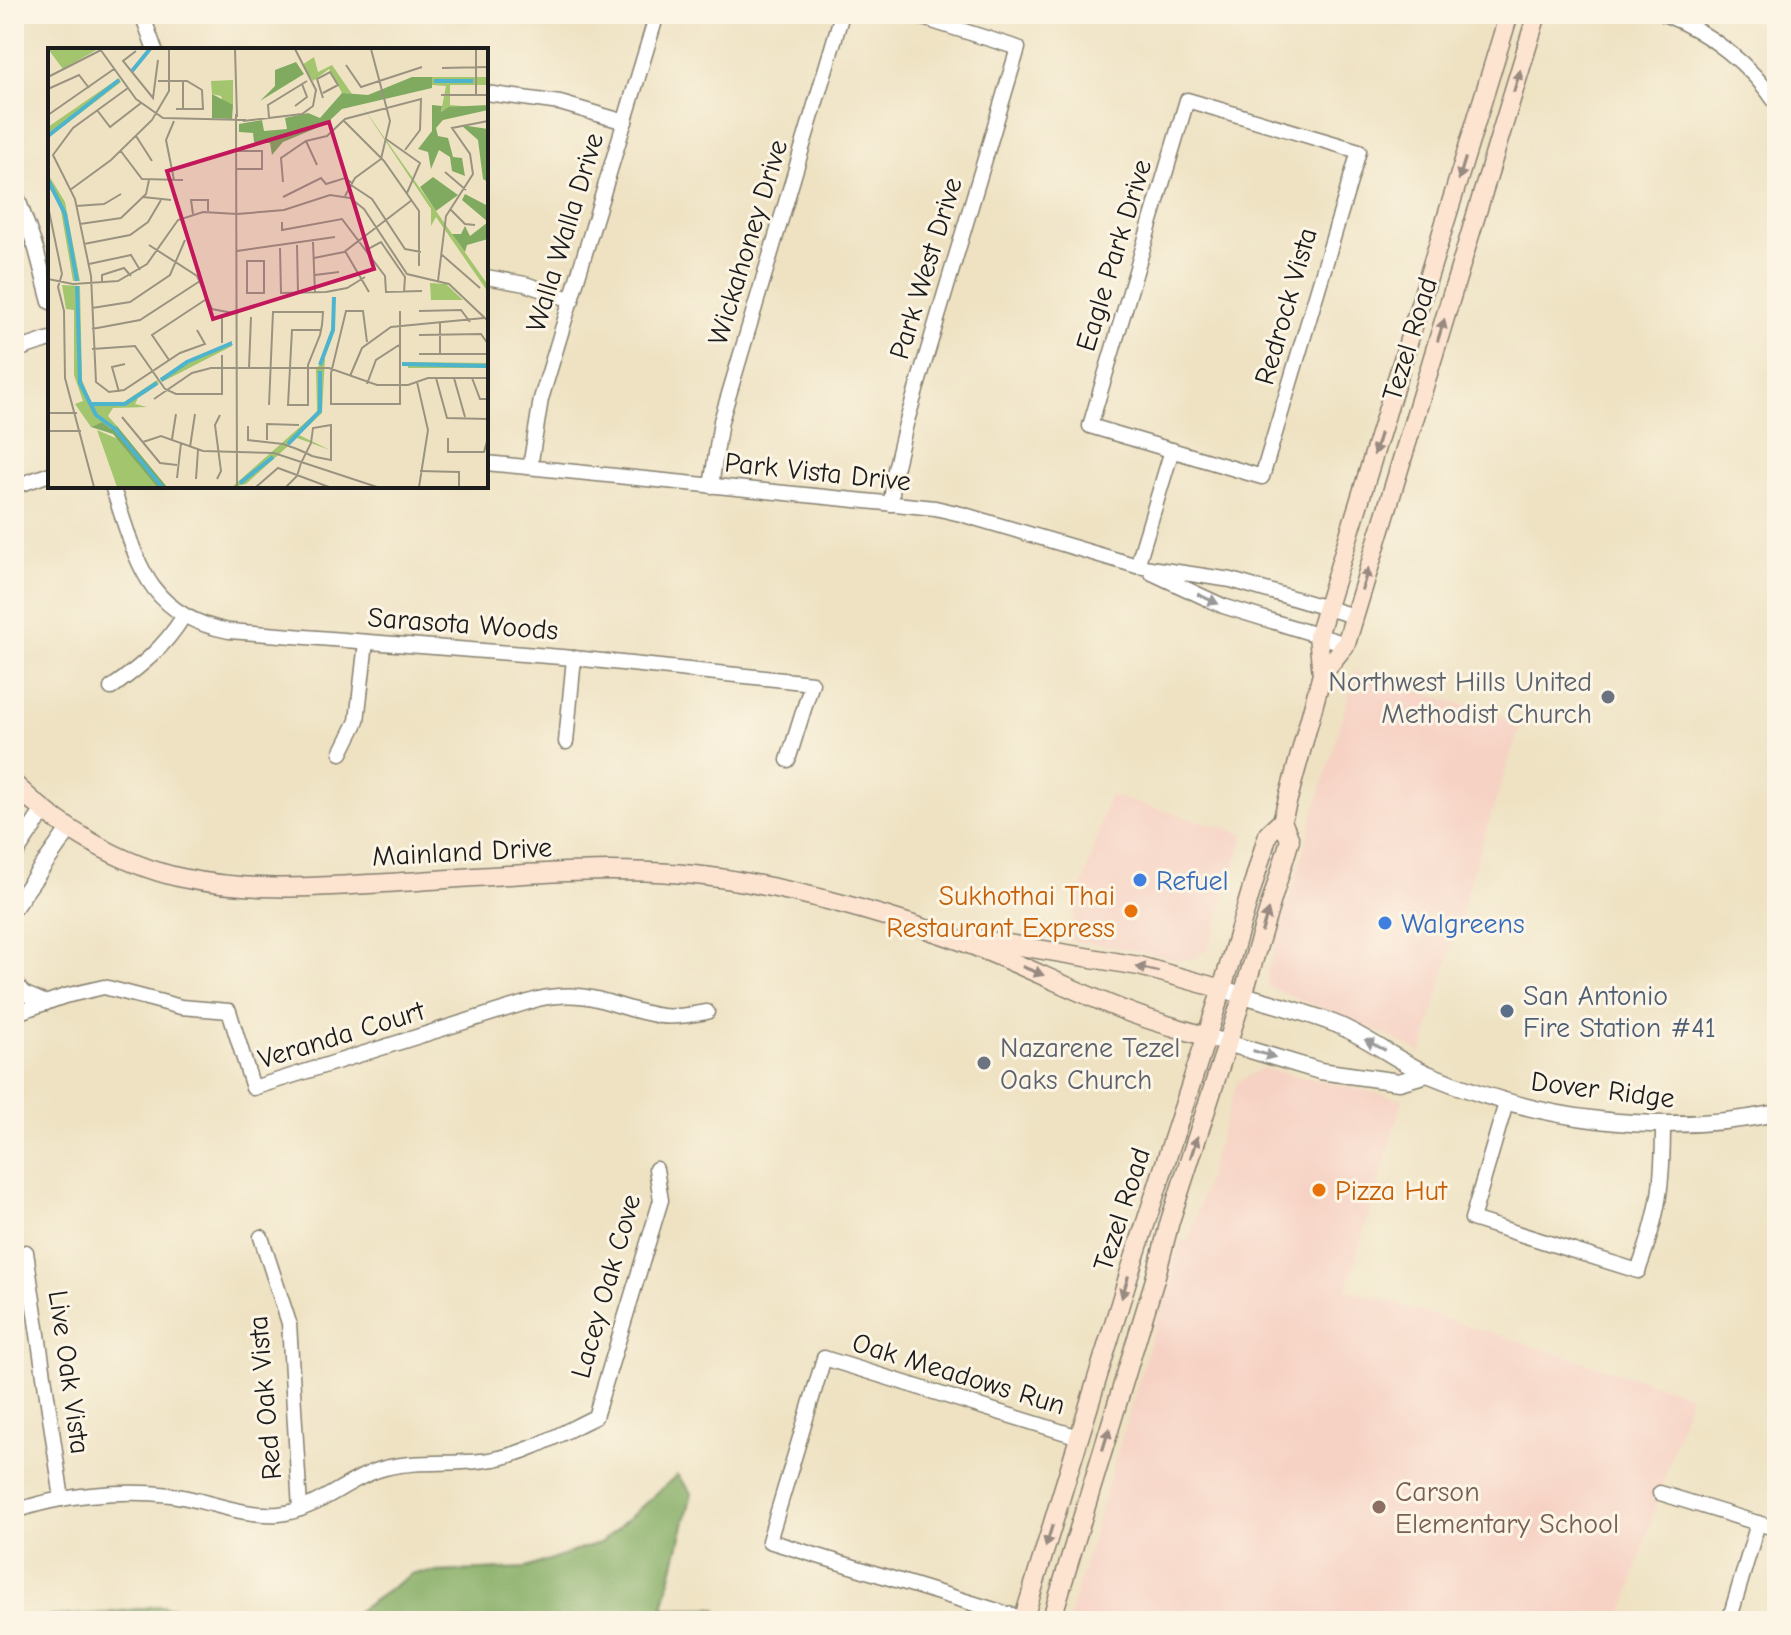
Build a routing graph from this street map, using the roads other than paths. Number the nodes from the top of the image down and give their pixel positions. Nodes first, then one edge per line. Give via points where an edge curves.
1 (142, 14) edge
2 (657, 14) edge
3 (842, 14) edge
4 (910, 14) edge
5 (1509, 14) edge
6 (1537, 14) edge
7 (1664, 14) edge
8 (1682, 17) edge
9 (154, 48) edge
10 (488, 93) edge
11 (1777, 104) edge
12 (625, 122) junction
13 (1359, 151) joint
14 (14, 188) edge
15 (20, 227) edge
16 (488, 277) edge
17 (48, 297) edge
18 (572, 300) junction
19 (48, 340) edge
20 (14, 351) edge
21 (1172, 450) junction
22 (488, 463) edge
23 (530, 467) junction
24 (48, 475) edge
25 (19, 485) dead end
26 (711, 486) junction
27 (113, 488) edge
28 (891, 504) junction
29 (1137, 566) junction
30 (1326, 608) junction
31 (1354, 616) junction
32 (183, 617) junction
33 (1318, 636) junction
34 (366, 642) junction
35 (1346, 644) junction
36 (574, 658) junction
37 (1322, 674) junction
38 (111, 688) dead end
39 (566, 742) dead end
40 (341, 753) dead end
41 (788, 760) dead end
42 (14, 784) edge
43 (44, 810) junction
44 (1282, 821) junction
45 (70, 828) junction
46 (14, 855) edge
47 (14, 907) edge
48 (934, 931) junction
49 (14, 981) edge
50 (1222, 989) junction
51 (1243, 995) junction
52 (46, 1003) junction
53 (707, 1012) dead end
54 (14, 1014) edge
55 (1207, 1037) junction
56 (1228, 1044) junction
57 (1427, 1074) junction
58 (1506, 1103) junction
59 (1777, 1113) edge
60 (1663, 1125) junction
61 (656, 1169) dead end
62 (261, 1237) dead end
63 (26, 1252) dead end
64 (1079, 1437) junction
65 (1660, 1493) dead end
66 (62, 1499) junction
67 (300, 1509) junction
68 (14, 1512) edge
69 (1758, 1523) junction
70 (1777, 1529) edge
71 (1024, 1620) edge
72 (1051, 1621) edge
73 (1729, 1621) edge

1 - 9 street
2 - 12 street, Walla Walla Drive
3 - 26 street, Wickahoney Drive via 721,421
4 - 28 street, Park West Drive via 1018,48 906,424
5 -> 30 main road, Tezel Road
31 -> 6 main road, Tezel Road
7 - 8 street
8 - 11 street via 1739,60
10 - 12 street via 560,103
12 - 18 street, Walla Walla Drive
13 - 21 street, Redrock Vista via 1262,477
13 - 21 street, Eagle Park Drive via 1187,100 1090,426
14 - 15 street
15 - 17 street
16 - 18 street
18 - 23 street, Walla Walla Drive via 541,399
19 - 20 street
21 - 29 street
22 - 23 street, Park Vista Drive
23 - 26 street, Park Vista Drive
24 - 25 street
26 - 28 street, Park Vista Drive
27 - 32 street, Sarasota Woods via 139,562 154,589
28 - 29 street, Park Vista Drive via 961,514
29 - 30 street, Park Vista Drive via 1231,580
29 -> 33 street, Park Vista Drive via 1223,606
30 - 31 street, Park Vista Drive
30 - 33 main road, Tezel Road
31 - 35 main road, Tezel Road
32 - 34 street, Sarasota Woods via 229,631
32 - 38 street via 164,645
33 - 35 street, Park Vista Drive
33 - 37 main road, Tezel Road
34 - 36 street, Sarasota Woods
34 - 40 street via 357,721
35 - 37 main road, Tezel Road
36 - 39 street
36 - 41 street, Sarasota Woods via 812,683
37 - 44 main road, Tezel Road
42 - 43 main road, Mainland Drive
43 - 45 main road, Mainland Drive
43 - 46 street
44 - 50 main road, Tezel Road via 1268,834
51 -> 44 main road, Tezel Road via 1290,840
45 - 47 street
45 - 48 main road, Mainland Drive via 141,864 217,884 284,889 659,872 780,888
50 -> 48 main road, Mainland Drive via 1139,966
48 -> 55 main road, Mainland Drive via 1125,1011
49 - 52 street via 23,993
50 - 51 street, Dover Ridge
50 - 55 main road, Tezel Road
51 - 56 main road, Tezel Road
57 -> 51 street, Dover Ridge via 1335,1024
52 - 53 street, Veranda Court via 104,987 181,1007 229,1011 253,1088 562,994 600,998 662,1016
52 - 54 street, Veranda Court
55 - 56 street, Dover Ridge
55 -> 64 main road, Tezel Road
56 -> 57 street, Dover Ridge via 1320,1071 1399,1082
72 -> 56 main road, Tezel Road
57 - 58 street, Dover Ridge
58 - 60 street, Dover Ridge via 1562,1116
58 - 60 street via 1472,1219 1638,1271 1659,1204
59 - 60 street, Dover Ridge
61 - 67 street, Lacey Oak Cove via 661,1200 595,1417 497,1459 388,1467
62 - 67 street, Red Oak Vista via 289,1323
63 - 66 street, Live Oak Vista
64 -> 71 main road, Tezel Road
64 - 71 street, Oak Meadows Run via 824,1358 769,1541
65 - 69 street
66 - 67 street via 147,1494 260,1514
66 - 68 street
69 - 70 street
69 - 73 street

